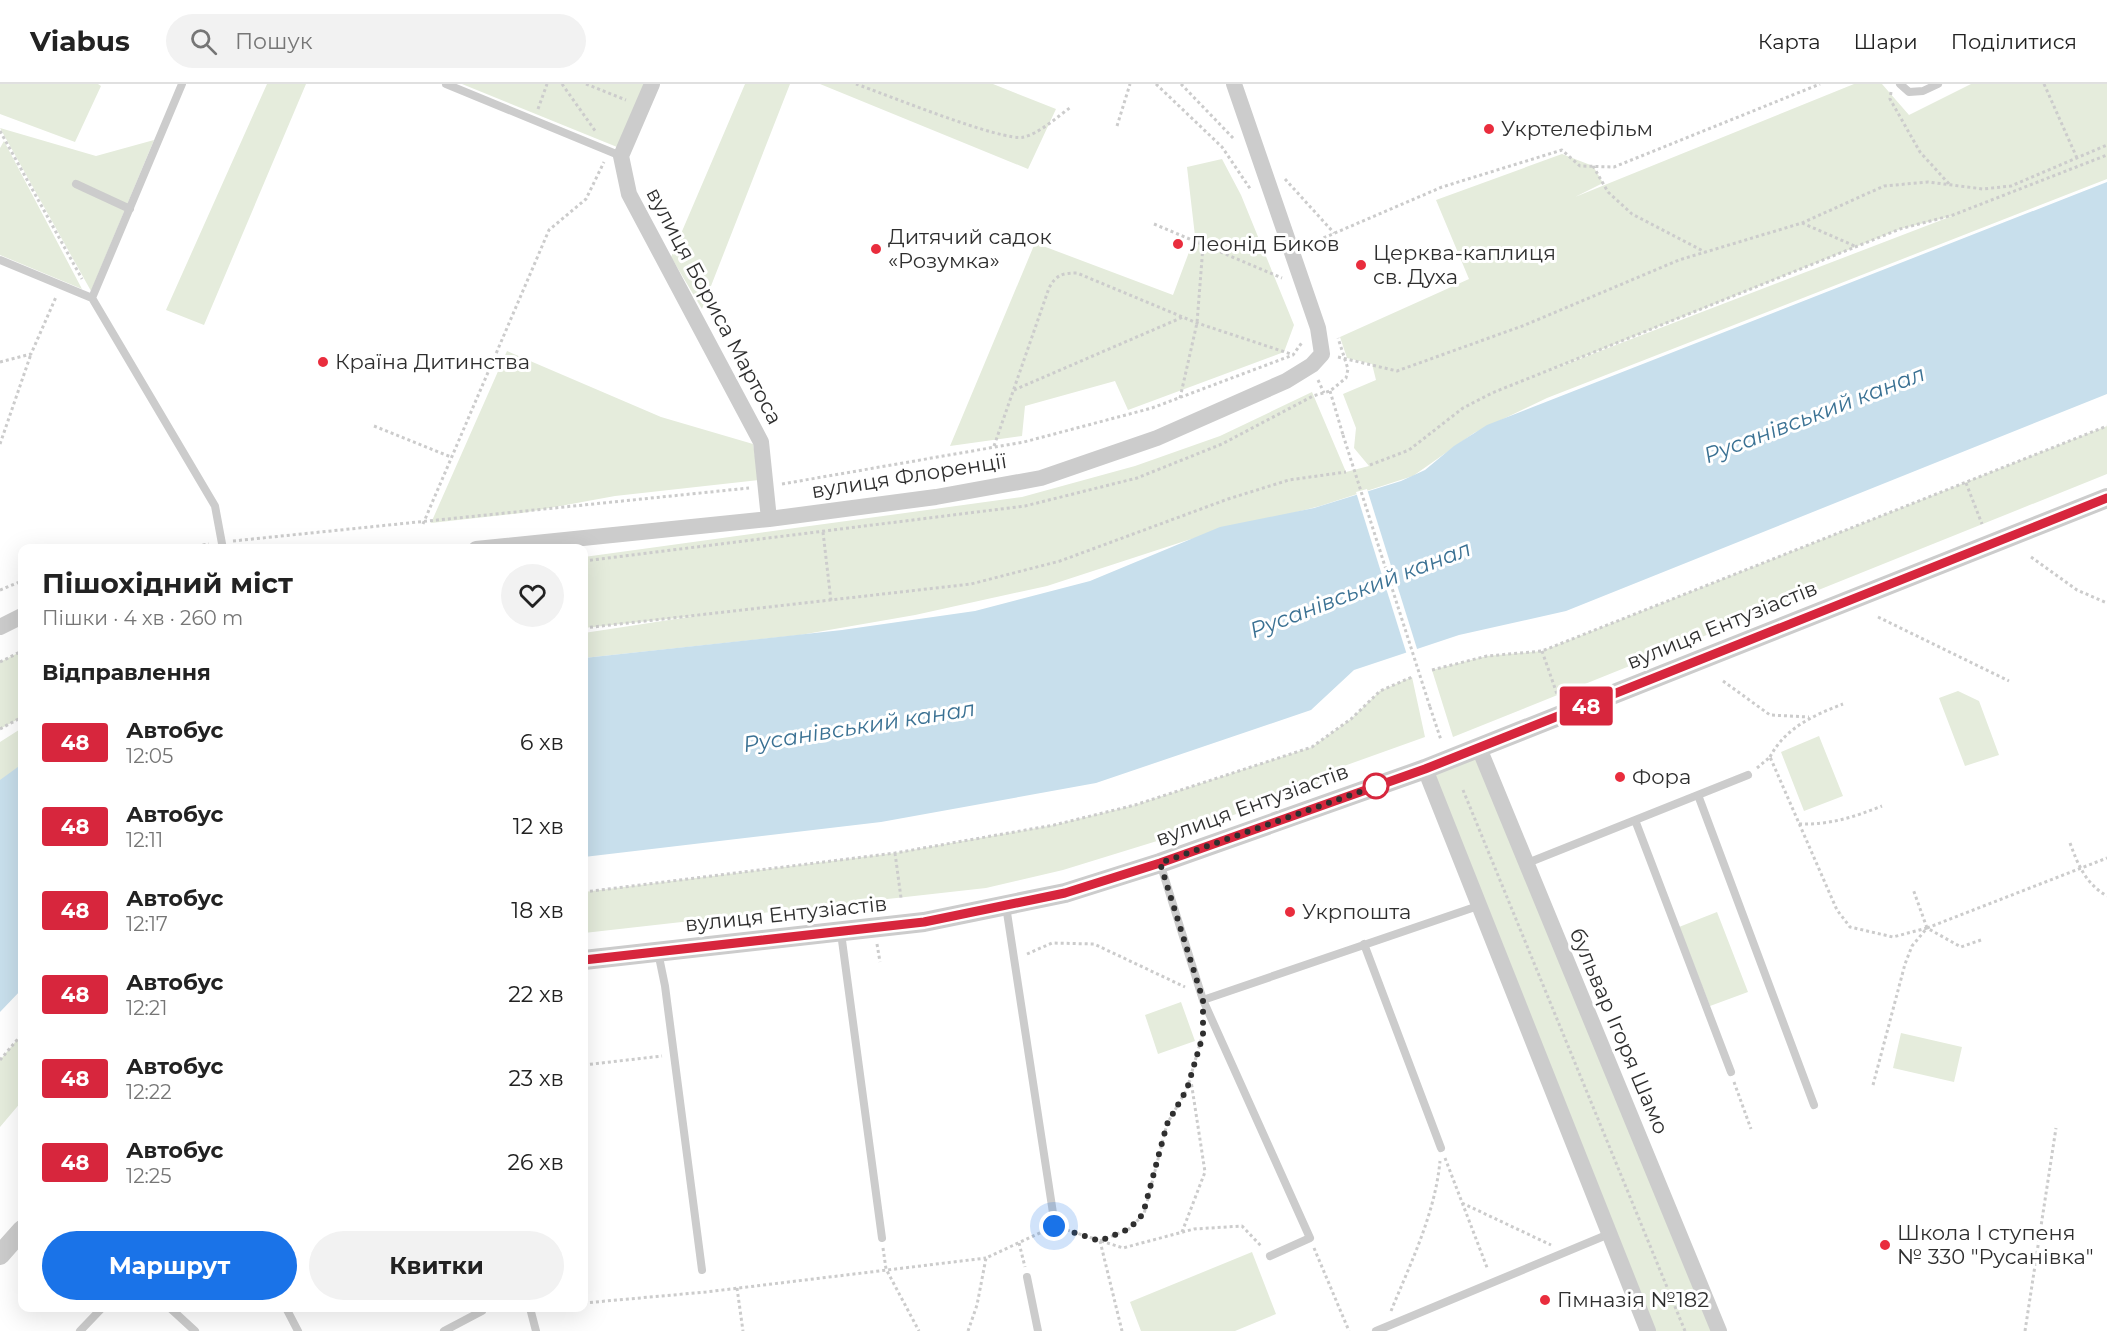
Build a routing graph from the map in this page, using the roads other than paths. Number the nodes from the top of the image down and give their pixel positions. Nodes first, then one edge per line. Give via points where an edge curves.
1 (182, 84) edge
2 (446, 84) edge
3 (652, 84) edge
4 (1234, 84) edge
5 (1900, 84) edge
6 (1938, 84) edge
7 (616, 153) junction
8 (76, 184) dead end
9 (130, 208) junction
10 (0, 260) edge
11 (92, 298) junction
12 (2107, 498) edge
13 (769, 519) junction
14 (223, 544) edge
15 (525, 544) edge
16 (18, 618) edge
17 (0, 627) edge
18 (1479, 748) junction
19 (1425, 769) junction
20 (1748, 775) road end
21 (1698, 795) junction
22 (1635, 820) junction
23 (1160, 863) junction
24 (1525, 864) junction
25 (1006, 906) junction
26 (1478, 906) junction
27 (841, 933) junction
28 (1364, 944) junction
29 (658, 952) junction
30 (588, 960) edge
31 (1203, 1000) junction
32 (1731, 1072) road end
33 (1814, 1104) dead end
34 (1441, 1148) road end
35 (1054, 1226) road end
36 (1609, 1234) junction
37 (18, 1235) edge
38 (882, 1238) road end
39 (0, 1255) edge
40 (1270, 1256) road end
41 (702, 1270) dead end
42 (1027, 1277) road end
43 (98, 1312) edge
44 (174, 1312) edge
45 (288, 1312) edge
46 (480, 1312) edge
47 (531, 1312) edge
48 (1379, 1329) edge
49 (80, 1331) edge
50 (195, 1331) edge
51 (298, 1331) edge
52 (444, 1331) edge
53 (536, 1331) edge
54 (1038, 1331) edge
55 (1648, 1331) edge
56 (1719, 1331) edge

1 - 9 lane
2 - 7 lane
3 - 7 street
4 - 13 street, вулиця Флоренції via 1318,328 1322,354 1312,365 1286,381 1157,438 1041,478 936,497
5 - 6 lane via 1909,92
7 - 13 street, вулиця Бориса Мартоса via 629,194 761,442
8 - 9 lane
9 - 11 lane
10 - 11 lane
11 - 14 lane via 215,506
12 - 18 street, вулиця Ентузіастів
13 - 15 street, вулиця Флоренції
16 - 17 street
18 - 19 street, вулиця Ентузіастів
18 - 24 street, бульвар Ігоря Шамо
19 - 23 street, вулиця Ентузіастів
19 - 26 street
20 - 21 lane
21 - 22 lane
21 - 33 lane
22 - 24 lane
22 - 32 lane
23 - 25 street, вулиця Ентузіастів via 1065,893
23 - 31 lane
24 - 56 street, бульвар Ігоря Шамо
25 - 27 street, вулиця Ентузіастів
25 - 35 lane
26 - 28 lane
26 - 36 street
27 - 29 street, вулиця Ентузіастів
27 - 38 lane
28 - 31 lane
28 - 34 lane
29 - 30 street, вулиця Ентузіастів
29 - 41 lane
31 - 40 lane via 1310,1238
36 - 48 lane
36 - 55 street
37 - 39 street
42 - 54 lane
43 - 49 lane
44 - 50 lane
45 - 51 lane
46 - 52 lane
47 - 53 lane

